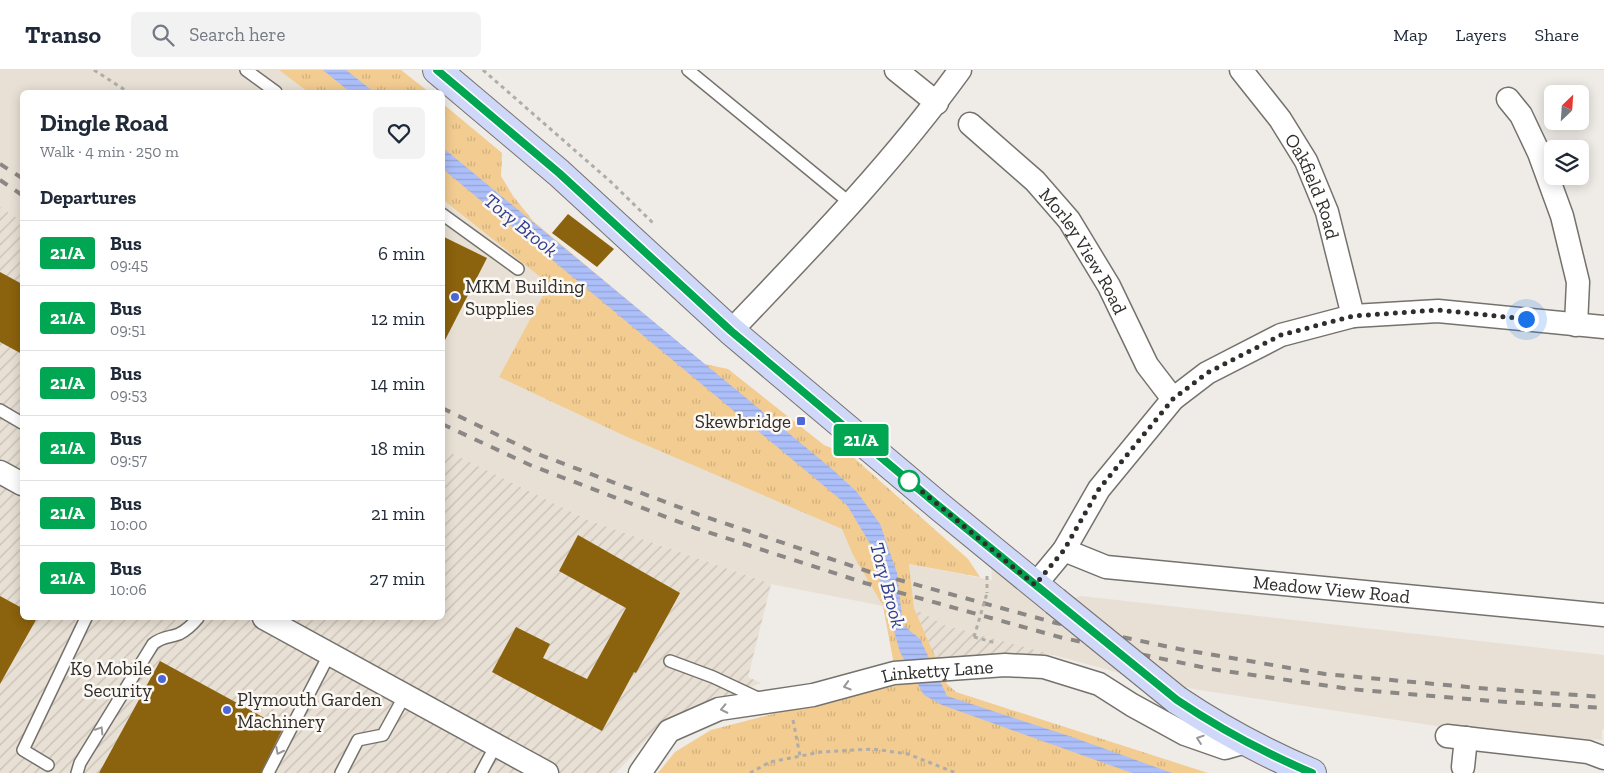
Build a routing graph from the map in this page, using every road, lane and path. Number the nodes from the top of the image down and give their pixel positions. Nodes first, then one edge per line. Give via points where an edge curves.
1 (94, 70) edge
2 (246, 70) edge
3 (437, 70) edge
4 (688, 70) edge
5 (896, 70) edge
6 (960, 70) edge
7 (1241, 70) edge
8 (125, 90) edge
9 (273, 90) edge
10 (1508, 99) dead end
11 (937, 103) junction
12 (970, 124) dead end
13 (850, 203) junction
14 (445, 216) edge
15 (518, 270) dead end
16 (1353, 316) junction
17 (1576, 325) junction
18 (1604, 327) edge
19 (731, 331) junction
20 (1173, 399) junction
21 (0, 410) edge
22 (20, 422) edge
23 (0, 472) edge
24 (20, 483) edge
25 (1064, 550) junction
26 (988, 593) dead end
27 (1045, 593) junction
28 (1604, 615) edge
29 (85, 620) edge
30 (196, 620) edge
31 (268, 620) edge
32 (974, 637) dead end
33 (330, 654) junction
34 (670, 661) dead end
35 (405, 695) junction
36 (789, 699) junction
37 (766, 702) junction
38 (1246, 742) junction
39 (496, 745) junction
40 (800, 756) junction
41 (1604, 758) edge
42 (48, 765) dead end
43 (1463, 767) dead end
44 (77, 773) edge
45 (268, 773) edge
46 (341, 773) edge
47 (481, 773) edge
48 (547, 773) edge
49 (640, 773) edge
50 (750, 773) edge
51 (956, 773) edge
52 (1312, 773) edge

1 - 8 path
2 - 9 lane
3 - 19 main road via 559,173
4 - 13 lane
5 - 11 street
6 - 11 street
7 - 16 street, Oakfield Road via 1280,119 1306,161 1327,212
10 - 17 street via 1522,115 1562,216 1578,282
11 - 13 street
12 - 20 street, Morley View Road via 1035,181 1069,220 1109,286 1147,366
13 - 19 street
14 - 15 lane
16 - 17 street via 1438,310
16 - 20 street via 1281,335 1207,373
17 - 18 street
19 - 27 main road
20 - 25 street via 1099,489
21 - 22 lane
23 - 24 street
25 - 27 street
25 - 28 street, Meadow View Road via 1106,567
26 - 32 path, bridge
27 - 38 main road, bridge via 1177,700
29 - 42 lane via 23,750
44 -> 30 lane via 85,754 153,644 179,634
31 - 33 street
33 - 35 street
33 -> 45 lane
34 - 37 lane via 713,676
35 - 39 street
35 - 46 lane via 383,735 358,740
36 - 37 street, Linketty Lane
38 -> 36 street, Linketty Lane via 1225,748 1185,734 1099,684 1044,667 1005,665 894,673
36 - 40 path
37 -> 49 street, Linketty Lane via 719,709 669,731
38 - 52 main road
39 - 47 lane
39 - 48 street
40 - 50 path via 770,762
40 - 51 path via 873,749 908,754
41 - 43 street via 1588,752 1457,737

